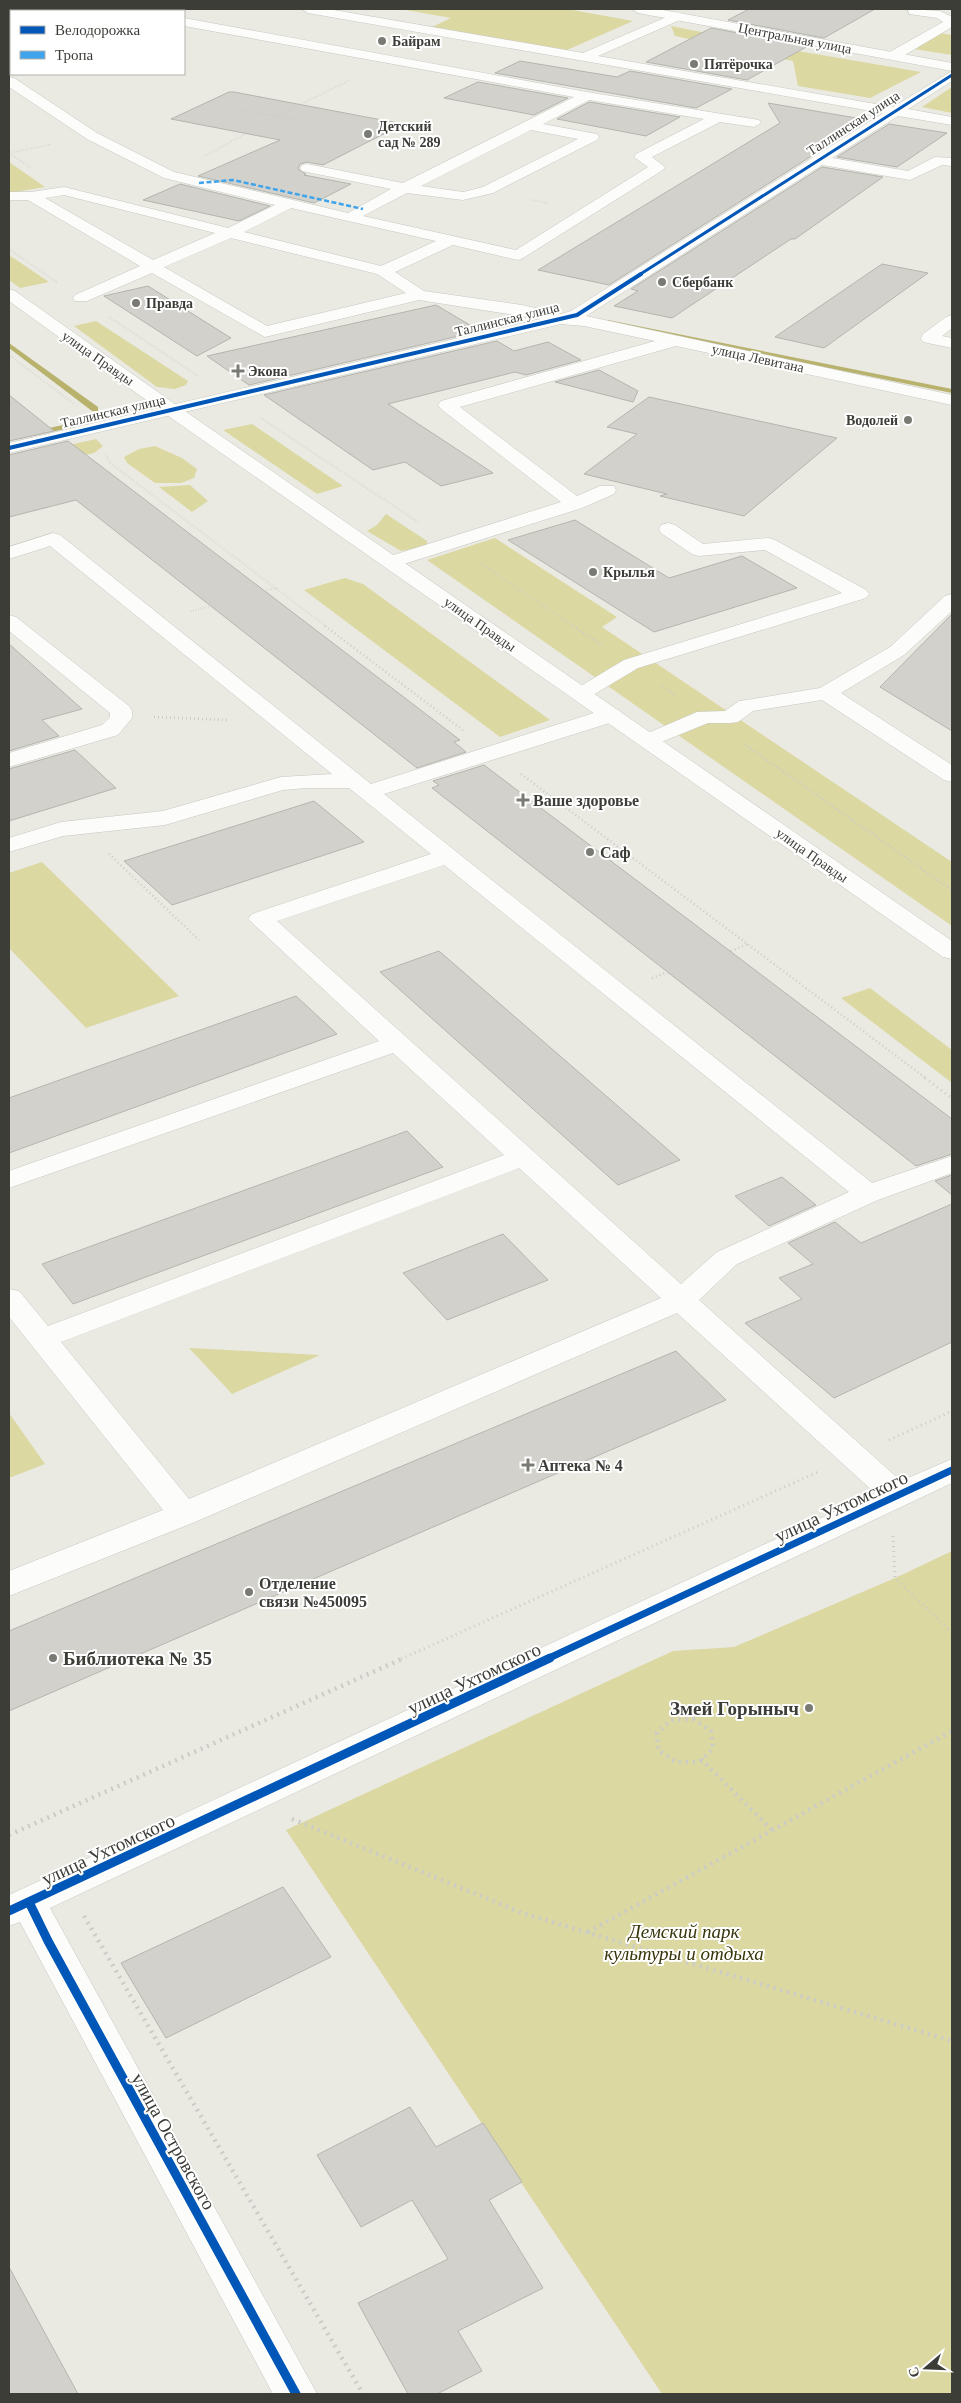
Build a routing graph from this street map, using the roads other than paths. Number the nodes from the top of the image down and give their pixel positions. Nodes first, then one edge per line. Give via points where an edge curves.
1 (308, 9) edge
2 (365, 9) edge
3 (638, 9) edge
4 (913, 11) dead end
5 (346, 16) junction
6 (678, 16) junction
7 (185, 22) edge
8 (894, 56) junction
9 (586, 57) junction
10 (952, 67) edge
11 (563, 68) dead end
12 (952, 75) edge
13 (546, 76) dead end
14 (9, 81) edge
15 (529, 84) junction
16 (587, 96) junction
17 (894, 112) junction
18 (718, 117) junction
19 (952, 121) edge
20 (754, 123) dead end
21 (529, 125) junction
22 (819, 160) junction
23 (952, 162) edge
24 (307, 168) dead end
25 (406, 188) junction
26 (9, 196) edge
27 (31, 196) junction
28 (290, 204) junction
29 (351, 218) junction
30 (231, 232) junction
31 (452, 240) junction
32 (152, 267) junction
33 (383, 271) junction
34 (9, 294) edge
35 (419, 295) junction
36 (81, 298) dead end
37 (562, 319) junction
38 (952, 320) edge
39 (676, 340) junction
40 (952, 343) edge
41 (952, 400) edge
42 (173, 411) junction
43 (9, 448) edge
44 (607, 490) dead end
45 (575, 504) junction
46 (668, 529) dead end
47 (9, 553) edge
48 (391, 562) junction
49 (952, 600) edge
50 (9, 621) edge
51 (826, 693) junction
52 (581, 694) junction
53 (610, 715) junction
54 (649, 742) junction
55 (9, 760) edge
56 (952, 775) edge
57 (361, 786) junction
58 (9, 845) edge
59 (448, 856) junction
60 (949, 946) edge
61 (396, 1043) junction
62 (523, 1157) junction
63 (952, 1164) edge
64 (9, 1180) edge
65 (868, 1194) junction
66 (9, 1298) edge
67 (681, 1300) junction
68 (42, 1339) junction
69 (952, 1470) edge
70 (898, 1496) junction
71 (184, 1514) junction
72 (9, 1584) edge
73 (32, 1900) edge
74 (296, 2394) edge

1 - 5 street
2 - 5 street
3 - 6 street, Центральная улица
4 - 8 street via 940,15 952,22
5 - 9 street
6 - 8 street, Центральная улица
6 - 9 street
7 - 15 street
8 - 10 street, Центральная улица
9 - 11 street
9 - 17 street
12 - 17 street, Таллинская улица
13 - 15 street
14 - 28 street via 92,136 169,175
15 - 16 street
16 - 18 street
16 - 21 street
17 - 19 street
17 - 22 street, Таллинская улица
18 - 20 street
18 - 31 street via 641,157 658,167 518,255
21 - 25 street
21 - 25 street via 592,136 488,190 463,196
22 - 23 street via 910,176 940,160
22 - 37 street, Таллинская улица via 577,315
24 - 25 street
25 - 29 street
26 - 27 street
27 - 30 street via 64,190
27 - 32 street
28 - 29 street
28 - 30 street
29 - 31 street
30 - 32 street
30 - 33 street
31 - 33 street
32 - 35 street via 265,332
32 - 36 street
33 - 35 street
34 - 42 street, улица Правды
35 - 37 street
37 - 39 street, улица Левитана
37 - 42 street, Таллинская улица
38 - 40 street via 929,338
39 - 41 street, улица Левитана
39 - 45 street via 447,405
42 - 43 street, Таллинская улица
42 - 48 street, улица Правды
44 - 45 street
45 - 48 street
46 - 52 street via 699,550 768,544 859,594 632,664
47 - 57 street via 53,539
48 - 52 street, улица Правды
49 - 51 street via 897,651
50 - 55 street via 121,711 121,718 110,730
51 - 54 street via 747,706 730,717 705,717
51 - 56 street
52 - 53 street, улица Правды
53 - 54 street, улица Правды
53 - 57 street
54 - 60 street, улица Правды
57 - 58 street via 288,783 165,818 61,830
57 - 59 street
59 - 61 street via 260,919
59 - 65 street
61 - 62 street
61 - 64 street
62 - 67 street
62 - 68 street
63 - 65 street
65 - 67 street via 727,1258
66 - 68 street
67 - 70 street
67 - 71 street
68 - 71 street
69 - 70 street, улица Ухтомского
70 - 73 street, улица Ухтомского
71 - 72 street
73 - 74 street, улица Островского via 48,1941

